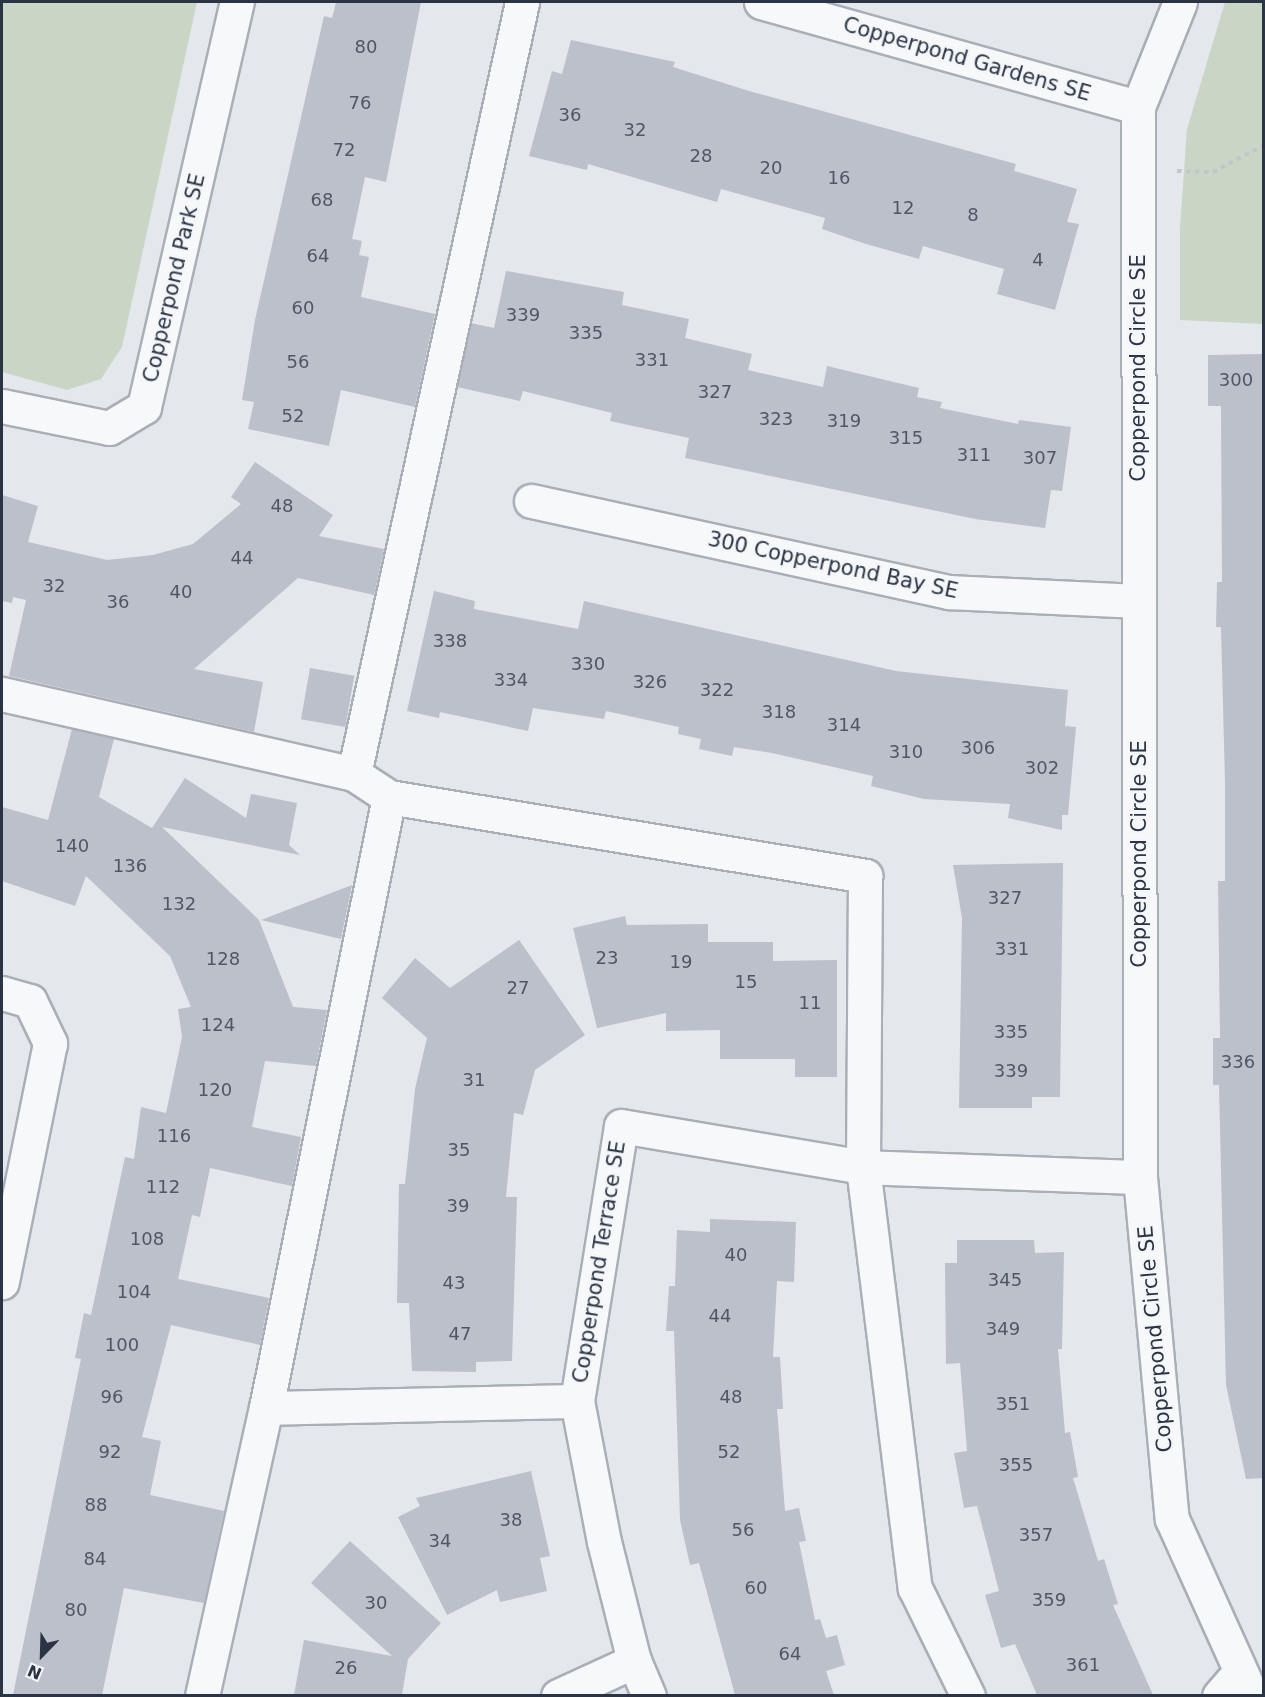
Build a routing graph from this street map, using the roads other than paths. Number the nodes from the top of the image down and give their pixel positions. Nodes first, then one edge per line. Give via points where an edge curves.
1 (237, 2) edge
2 (522, 2) edge
3 (761, 2) edge
4 (1180, 2) edge
5 (1138, 107) junction
6 (2, 406) edge
7 (531, 501) dead end
8 (1138, 601) junction
9 (2, 694) edge
10 (354, 774) junction
11 (389, 796) junction
12 (2, 993) edge
13 (863, 1167) junction
14 (1140, 1177) junction
15 (2, 1282) edge
16 (577, 1401) junction
17 (266, 1408) junction
18 (634, 1661) junction
19 (1237, 1688) edge
20 (202, 1695) edge
21 (558, 1695) edge
22 (649, 1695) edge
23 (968, 1695) edge

1 - 6 street, Copperpond Park SE via 144,407 109,428
2 - 10 street
3 - 5 street, Copperpond Gardens SE
4 - 5 street, Copperpond Circle SE
5 - 8 street, Copperpond Circle SE
7 - 8 street, 300 Copperpond Bay SE via 949,592
8 - 14 street, Copperpond Circle SE
9 - 10 street
10 - 11 street
11 - 13 street via 865,876
11 - 17 street
12 - 15 street via 30,1001 50,1043
13 - 14 street, Copperpond Terrace SE
13 - 16 street, Copperpond Terrace SE via 621,1126
13 - 23 street via 915,1588
14 - 19 street, Copperpond Circle SE via 1172,1520
16 - 17 street
16 - 18 street, Copperpond Terrace SE via 604,1542
17 - 20 street
18 - 21 street
18 - 22 street, Copperpond Terrace SE

